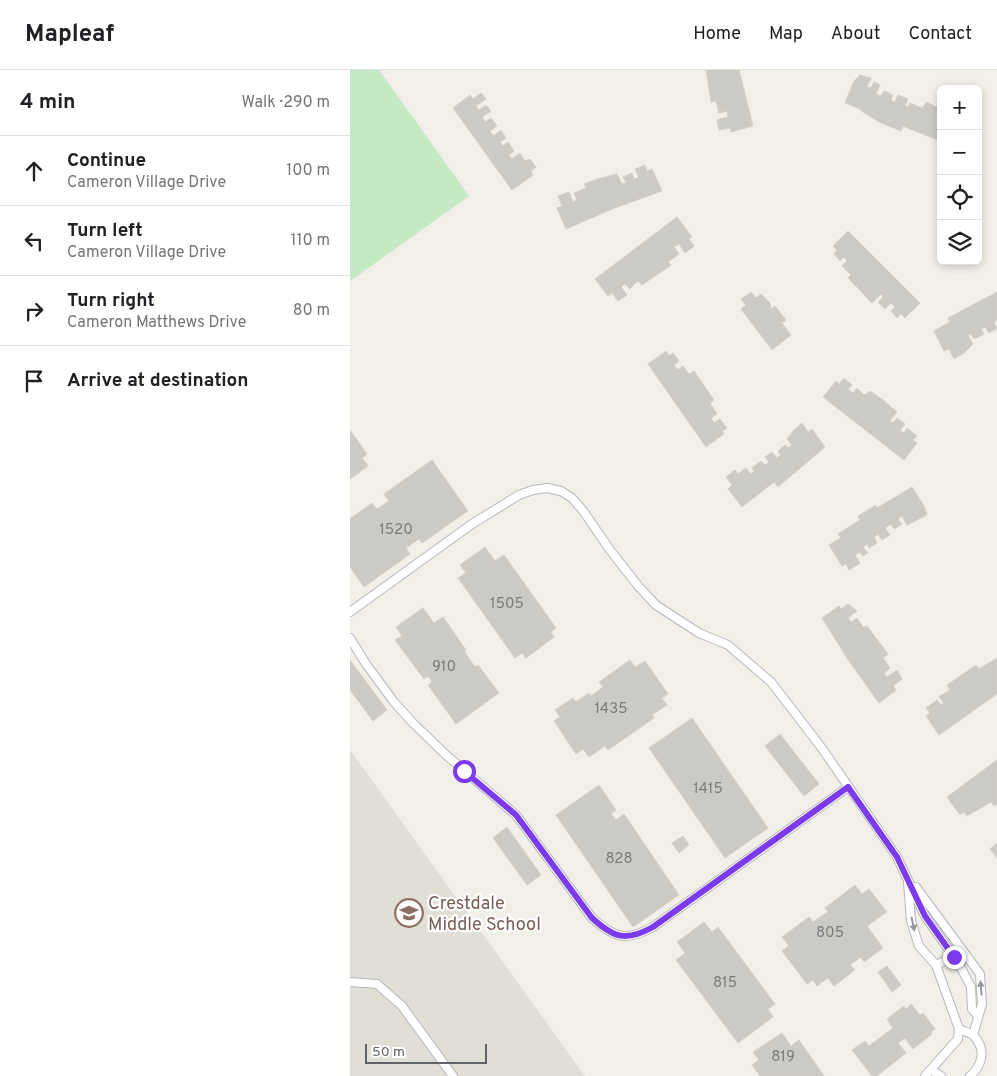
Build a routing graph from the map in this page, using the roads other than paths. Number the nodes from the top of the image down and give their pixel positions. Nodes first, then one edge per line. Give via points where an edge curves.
1 (350, 612) edge
2 (350, 638) edge
3 (848, 787) junction
4 (907, 875) junction
5 (954, 957) junction
6 (936, 965) junction
7 (350, 982) edge
8 (978, 1016) junction
9 (959, 1029) junction
10 (974, 1035) junction
11 (928, 1073) edge
12 (453, 1076) edge
13 (941, 1076) edge
14 (970, 1076) edge

1 - 3 lane via 472,524 519,495 548,488 561,491 584,512 610,550 656,605 699,633 728,646 771,682
2 - 3 lane via 413,723 516,815 592,918 616,935 639,935 653,927
3 - 4 lane
4 - 5 lane via 925,916
4 -> 6 lane via 911,921 919,946
8 -> 4 lane via 982,1004 980,974
5 - 6 lane
5 - 8 lane via 971,986 972,1008
6 - 9 lane
7 - 12 lane via 377,984 402,1006
8 - 10 lane
9 - 10 lane
9 - 11 lane via 958,1039
10 - 14 lane via 982,1050 981,1064
11 - 13 lane

